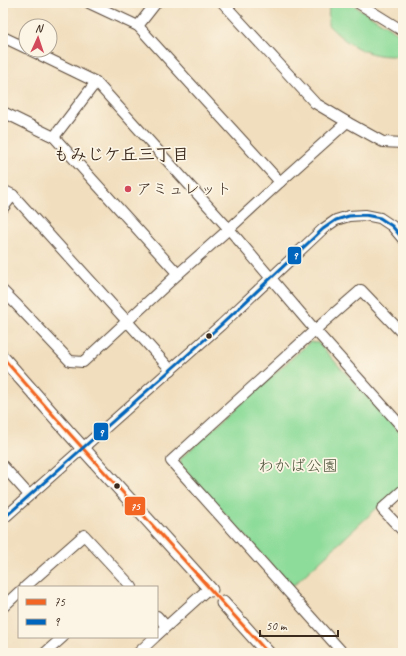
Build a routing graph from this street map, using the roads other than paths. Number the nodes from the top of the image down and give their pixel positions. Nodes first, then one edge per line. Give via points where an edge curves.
1 (89, 3) edge
2 (156, 3) edge
3 (223, 3) edge
4 (358, 3) edge
5 (138, 26) junction
6 (403, 30) edge
7 (3, 37) edge
8 (18, 44) edge
9 (46, 58) edge
10 (96, 82) junction
11 (3, 112) edge
12 (347, 122) junction
13 (54, 137) junction
14 (403, 143) edge
15 (280, 182) junction
16 (3, 190) edge
17 (13, 195) junction
18 (3, 208) edge
19 (229, 229) junction
20 (403, 239) edge
21 (178, 274) junction
22 (271, 279) junction
23 (3, 291) edge
24 (126, 321) junction
25 (315, 330) junction
26 (402, 331) edge
27 (3, 358) edge
28 (171, 370) junction
29 (403, 428) edge
30 (82, 448) junction
31 (3, 466) edge
32 (403, 490) edge
33 (29, 495) junction
34 (3, 519) edge
35 (403, 531) edge
36 (126, 585) edge
37 (26, 586) edge
38 (210, 589) joint
39 (18, 593) edge
40 (223, 603) dead end
41 (3, 607) edge
42 (158, 617) edge
43 (166, 626) junction
44 (158, 634) edge
45 (62, 638) edge
46 (154, 638) edge
47 (45, 653) edge
48 (138, 653) edge
49 (268, 653) edge
50 (343, 653) edge

1 - 5 street
2 - 5 street
3 - 12 street via 315,103
4 - 6 street
5 - 15 street
7 - 8 street
9 - 10 street
10 - 13 street
10 - 19 street
11 - 13 street
12 - 14 street via 383,142
12 - 15 street
13 - 21 street
15 - 19 street
16 - 17 street
17 - 18 street
17 - 24 street
19 - 21 street
19 - 22 street
20 - 22 street via 392,226 380,218 365,215 349,216 336,220 323,230
21 - 24 street
22 - 25 street
22 - 28 street
23 - 24 street via 70,361 82,362
24 - 28 street
25 - 26 street via 361,290
25 - 29 street
25 - 50 street via 171,461
27 - 30 street
28 - 30 street
30 - 33 street
30 - 38 street
31 - 33 street
32 - 35 street via 382,509
33 - 34 street
36 - 37 street via 84,534
38 - 43 street
39 - 41 street
40 - 49 street
42 - 43 street
43 - 44 street
45 - 47 street
46 - 48 street

